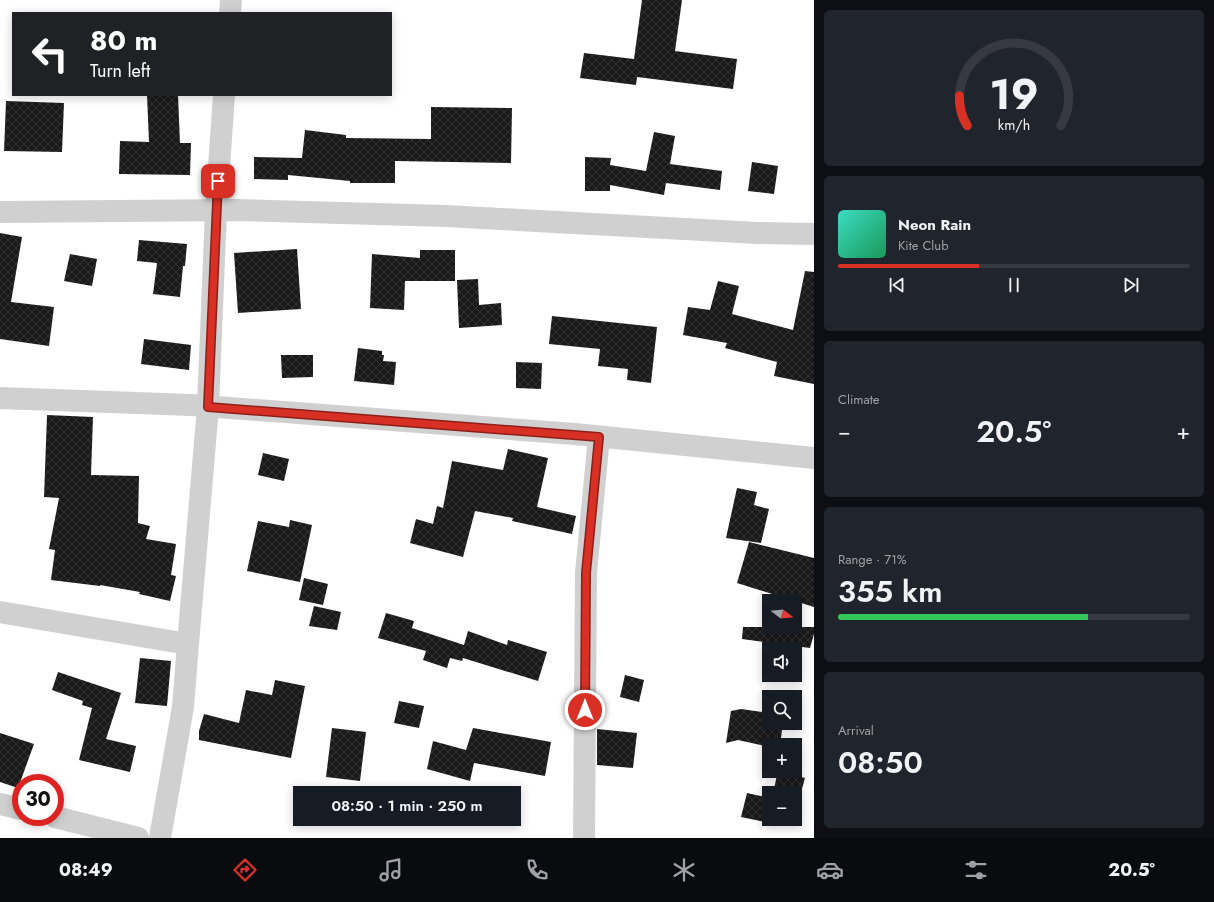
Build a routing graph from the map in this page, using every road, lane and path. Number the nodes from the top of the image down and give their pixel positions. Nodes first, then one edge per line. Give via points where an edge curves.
1 (231, 0) edge
2 (230, 12) edge
3 (224, 96) edge
4 (216, 210) junction
5 (0, 212) edge
6 (814, 234) edge
7 (0, 398) edge
8 (208, 407) junction
9 (599, 437) junction
10 (814, 458) edge
11 (0, 612) edge
12 (188, 644) junction
13 (0, 804) edge
14 (12, 807) edge
15 (64, 819) edge
16 (138, 838) edge
17 (160, 838) edge
18 (584, 838) edge

1 - 2 street
3 - 4 street
4 - 5 street
4 - 6 street via 446,216
4 - 8 street
7 - 8 street
8 - 9 street
8 - 12 street
9 - 10 street
9 - 18 street via 586,573
11 - 12 street
12 - 17 street via 183,707
13 - 14 street
15 - 16 street

